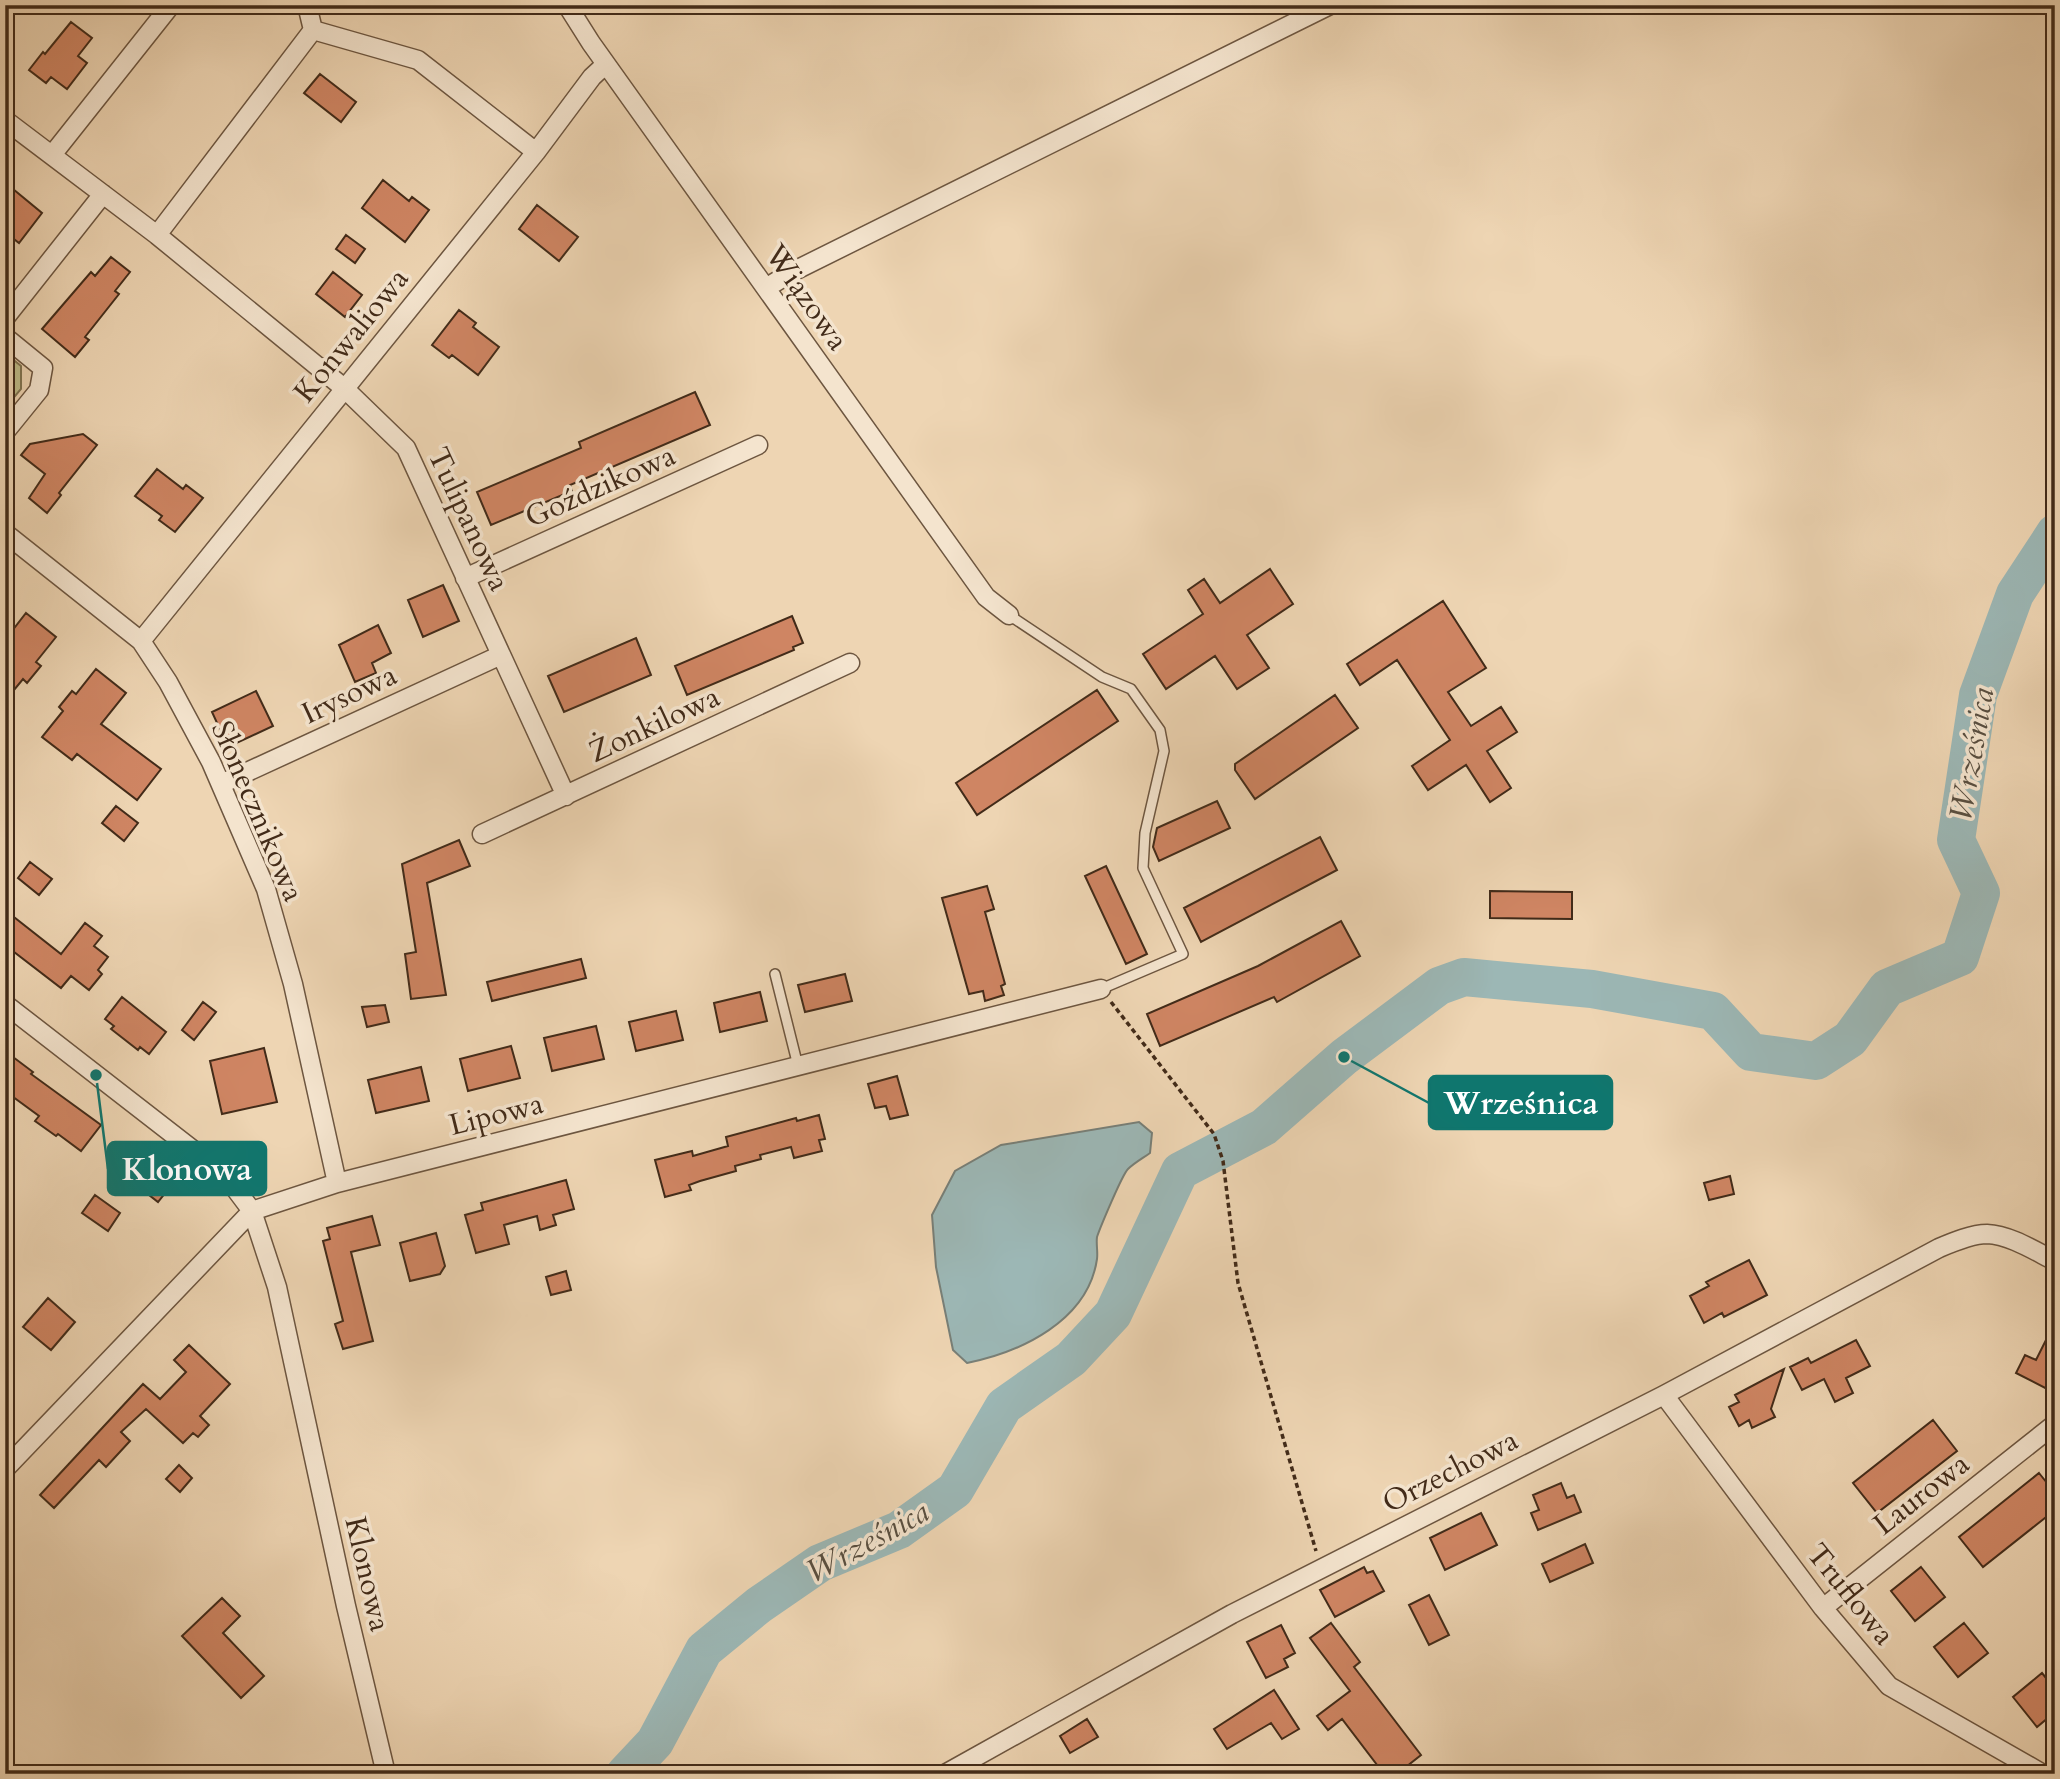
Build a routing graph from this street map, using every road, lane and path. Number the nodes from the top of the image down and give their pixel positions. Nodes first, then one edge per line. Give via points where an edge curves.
1 (171, 5) edge
2 (307, 5) edge
3 (568, 5) edge
4 (1330, 5) edge
5 (313, 30) junction
6 (606, 64) junction
7 (5, 120) edge
8 (536, 152) junction
9 (52, 155) junction
10 (103, 194) junction
11 (157, 235) junction
12 (766, 288) junction
13 (5, 318) edge
14 (5, 337) edge
15 (344, 388) junction
16 (5, 432) edge
17 (758, 445) dead end
18 (5, 533) edge
19 (465, 578) junction
20 (1009, 615) joint
21 (141, 642) junction
22 (501, 655) junction
23 (850, 663) dead end
24 (221, 784) junction
25 (566, 796) junction
26 (482, 834) dead end
27 (775, 974) dead end
28 (1101, 989) junction
29 (5, 1003) edge
30 (798, 1066) junction
31 (337, 1183) junction
32 (252, 1211) junction
33 (2055, 1261) edge
34 (1664, 1395) junction
35 (2055, 1424) edge
36 (5, 1469) edge
37 (1321, 1568) junction
38 (1823, 1608) junction
39 (2055, 1766) edge
40 (386, 1774) edge
41 (945, 1774) edge
42 (2044, 1774) edge

1 - 9 street
2 - 5 street
3 - 6 street, Wiązowa
4 - 12 street
5 - 8 street via 418,60
5 - 11 street
6 - 8 street, Konwaliowa
6 - 12 street, Wiązowa
7 - 9 street, Tulipanowa
8 - 15 street, Konwaliowa
9 - 10 street, Tulipanowa
10 - 11 street, Tulipanowa
10 - 13 street
11 - 15 street, Tulipanowa
12 - 20 street, Wiązowa via 986,597
14 - 16 street via 43,368 39,390
15 - 19 street, Tulipanowa via 406,448
15 - 21 street, Konwaliowa
17 - 19 street, Goździkowa
18 - 21 street, Słonecznikowa
19 - 22 street, Tulipanowa
20 - 28 lane via 1102,677 1131,689 1160,730 1164,751 1145,833 1143,868 1183,954
21 - 24 street, Słonecznikowa
22 - 24 street, Irysowa
22 - 25 street, Tulipanowa
23 - 25 street, Żonkilowa
24 - 31 street, Słonecznikowa via 266,889 293,984
25 - 26 street, Żonkilowa
27 - 30 lane
28 - 30 street, Lipowa
28 - 37 path via 1214,1134 1223,1161 1238,1283
29 - 32 street, Klonowa via 206,1160
30 - 31 street, Lipowa
31 - 32 street, Lipowa
32 - 36 street, Lipowa
32 - 40 street, Klonowa via 277,1287
33 - 34 street, Orzechowa via 1987,1234 1961,1240
34 - 37 street, Orzechowa
34 - 38 street, Truflowa
35 - 38 street, Laurowa
37 - 41 street, Orzechowa
38 - 42 street, Truflowa via 1889,1686
39 - 42 street

